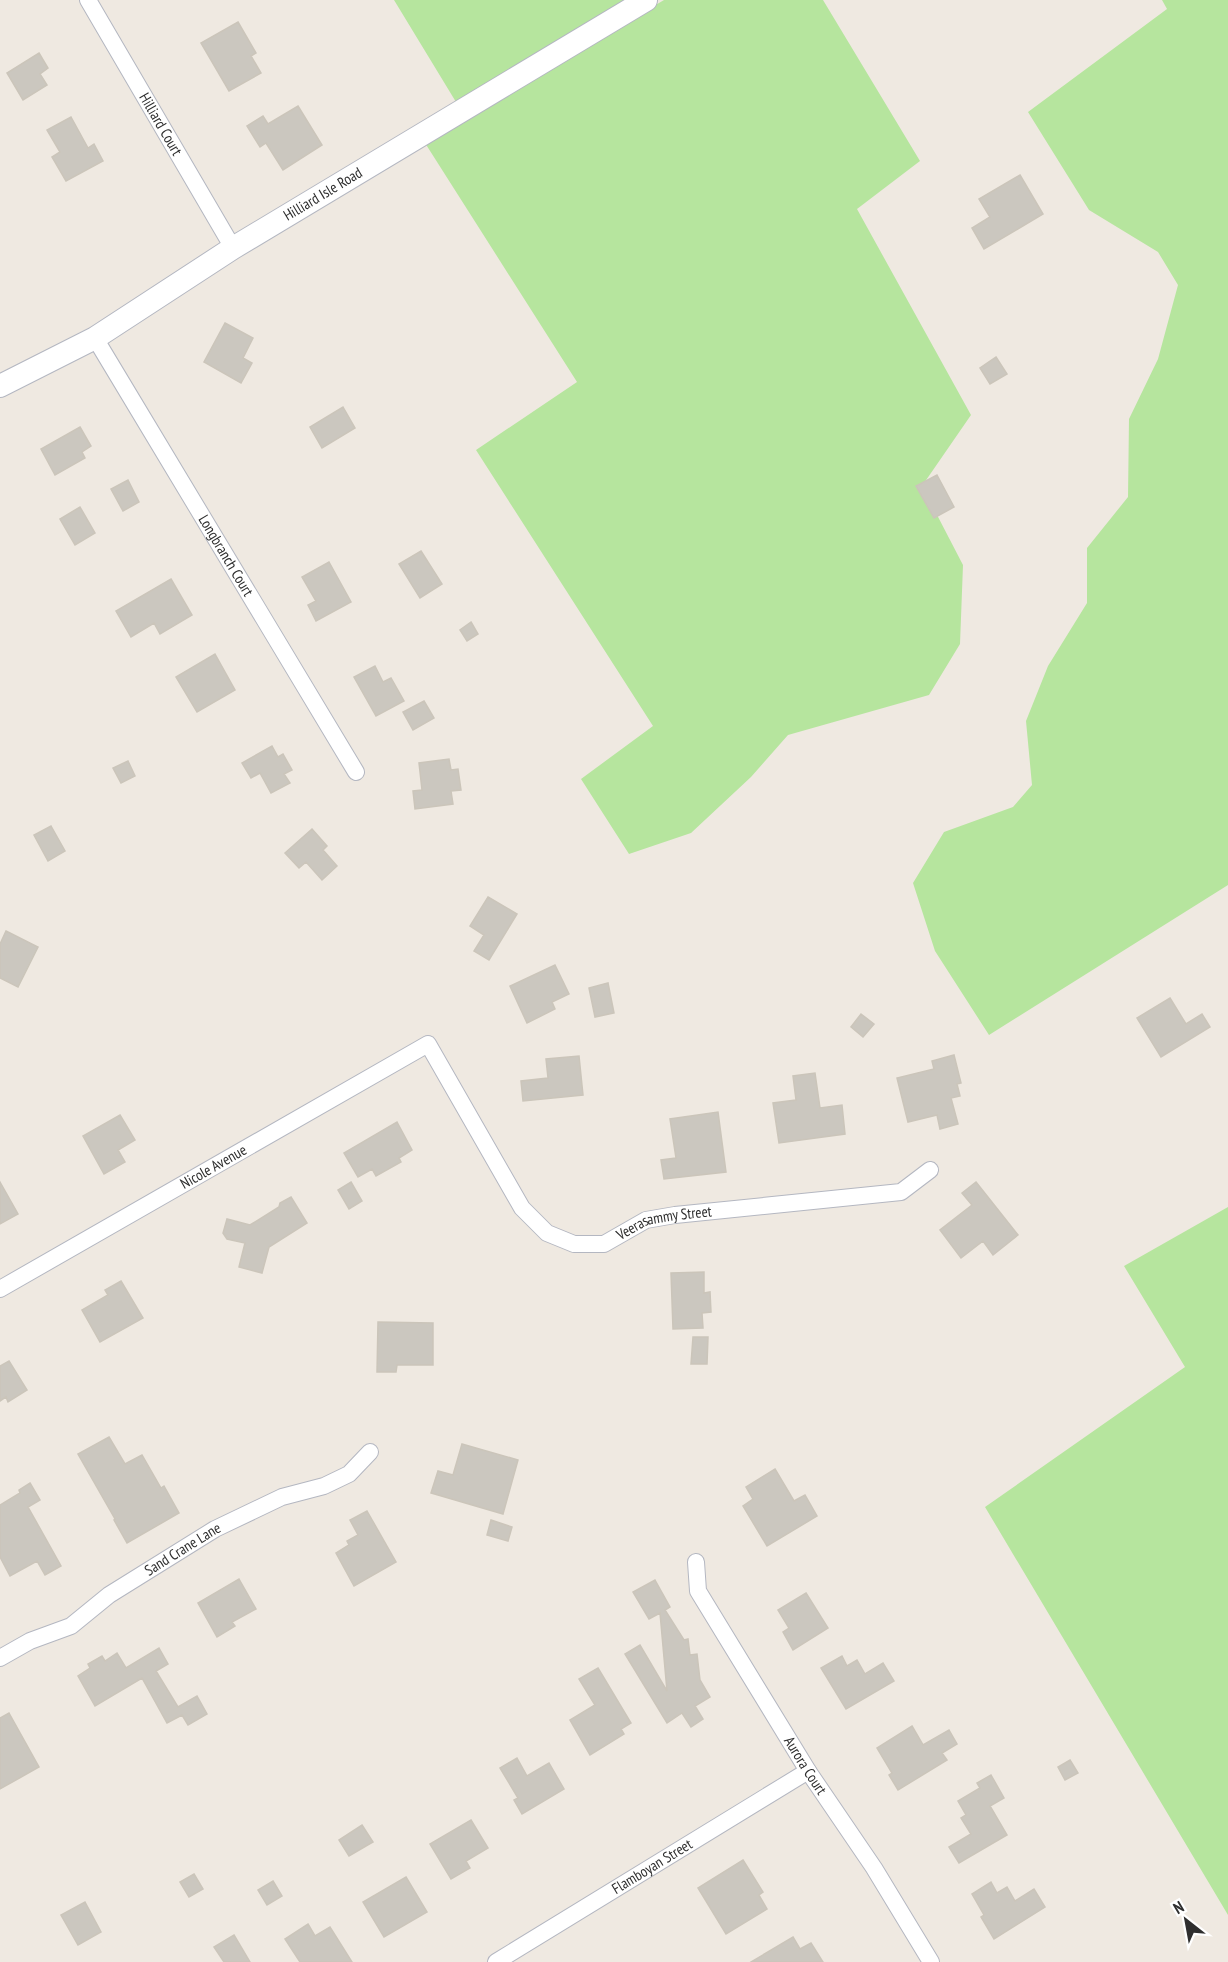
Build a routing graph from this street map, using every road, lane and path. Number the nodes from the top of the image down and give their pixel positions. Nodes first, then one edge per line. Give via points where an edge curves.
1 (88, 0) edge
2 (646, 0) edge
3 (233, 248) junction
4 (95, 338) junction
5 (0, 386) edge
6 (356, 772) dead end
7 (428, 1044) joint
8 (930, 1170) dead end
9 (0, 1289) edge
10 (370, 1452) dead end
11 (696, 1562) dead end
12 (0, 1658) edge
13 (808, 1771) junction
14 (496, 1962) edge
15 (931, 1962) edge

1 - 3 street, Hilliard Court
2 - 3 street, Hilliard Isle Road
3 - 4 street, Hilliard Isle Road
4 - 5 street, Hilliard Isle Road
4 - 6 street, Longbranch Court
7 - 8 street, Veerasammy Street via 522,1208 547,1233 574,1244 604,1244 646,1220 675,1215 901,1192
7 - 9 street, Nicole Avenue
10 - 12 street, Sand Crane Lane via 349,1474 324,1486 282,1497 215,1529 109,1595 71,1626 30,1641
11 - 13 street, Aurora Court via 698,1592
13 - 14 street, Flamboyan Street
13 - 15 street, Aurora Court

